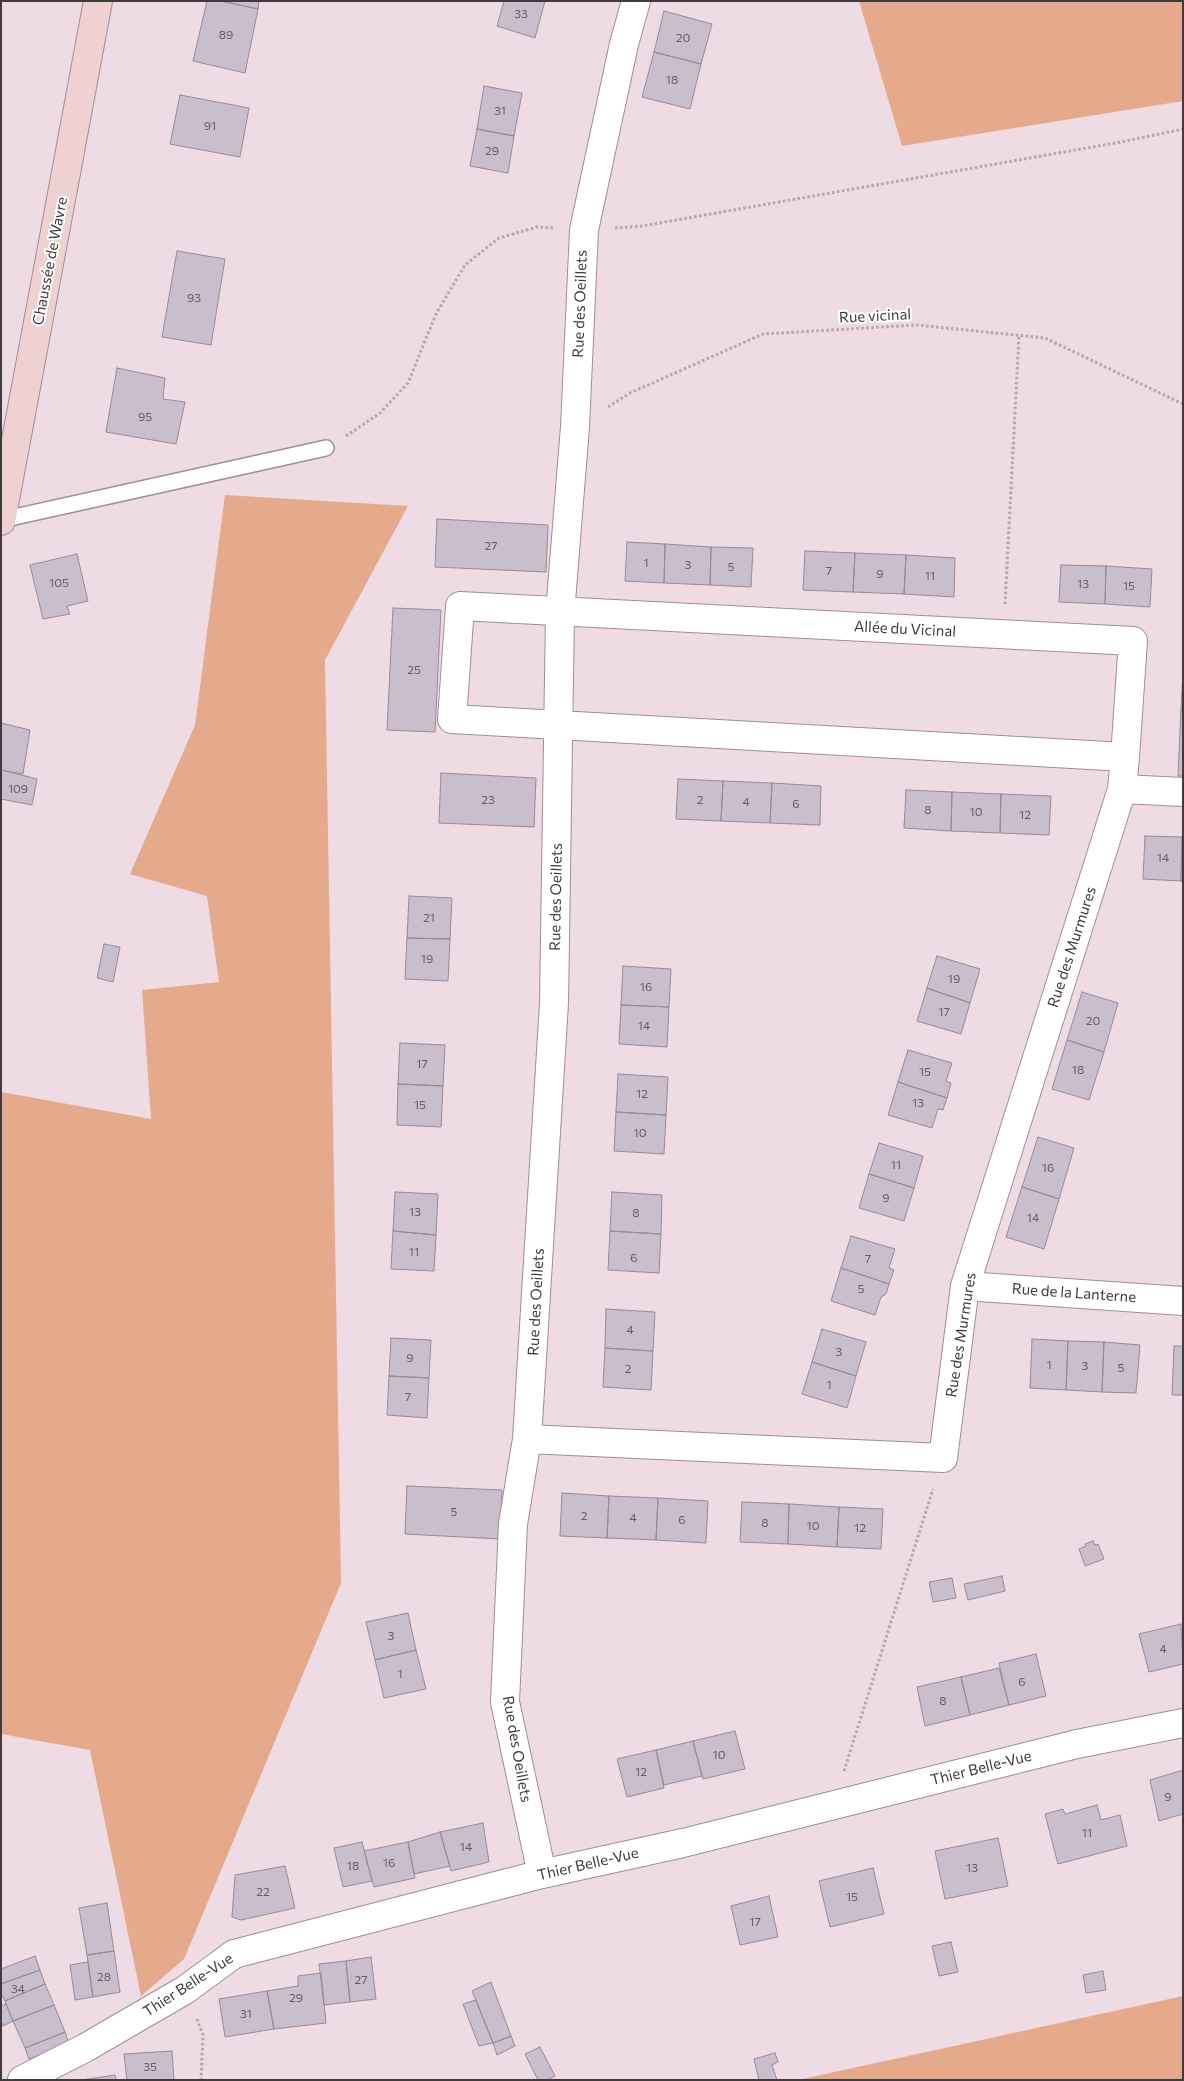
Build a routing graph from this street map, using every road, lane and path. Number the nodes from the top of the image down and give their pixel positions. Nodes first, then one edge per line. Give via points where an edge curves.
1 (98, 1) edge
2 (636, 1) edge
3 (1183, 129) edge
4 (584, 230) junction
5 (1019, 336) junction
6 (1183, 404) edge
7 (575, 427) junction
8 (326, 448) joint
9 (1, 520) edge
10 (560, 612) junction
11 (1003, 634) junction
12 (559, 724) junction
13 (1125, 757) junction
14 (1122, 789) junction
15 (1183, 792) edge
16 (965, 1286) junction
17 (1183, 1300) edge
18 (527, 1439) junction
19 (943, 1458) junction
20 (1183, 1723) edge
21 (834, 1805) junction
22 (542, 1874) junction
23 (185, 1990) junction
24 (22, 2080) edge
25 (201, 2080) edge

1 - 9 main road, Chaussée de Wavre
2 - 4 street, Rue des Oeillets
3 - 4 path via 642,226
4 - 7 street, Rue des Oeillets
4 - 8 path via 538,227 499,238 465,265 436,314 408,383 380,413
5 - 6 path, Rue vicinal via 1045,338
5 - 7 path, Rue vicinal via 916,325 763,334 630,393
5 - 11 path
7 - 10 street, Rue des Oeillets
8 - 9 lane
10 - 11 street, Allée du Vicinal
10 - 12 street, Rue des Oeillets
10 - 12 street via 460,606 452,719
11 - 13 street, Allée du Vicinal via 1133,641
12 - 13 street
12 - 18 street, Rue des Oeillets via 554,1003
13 - 14 street, Allée du Vicinal
14 - 15 street
14 - 16 street, Rue des Murmures
16 - 17 street, Rue de la Lanterne
16 - 19 street, Rue des Murmures
18 - 19 street
18 - 22 street, Rue des Oeillets via 513,1524 505,1702
19 - 21 path
20 - 21 street, Thier Belle-Vue via 1077,1744
21 - 22 street, Thier Belle-Vue
22 - 23 street, Thier Belle-Vue via 234,1954
23 - 24 street, Thier Belle-Vue
23 - 25 path via 203,2035

